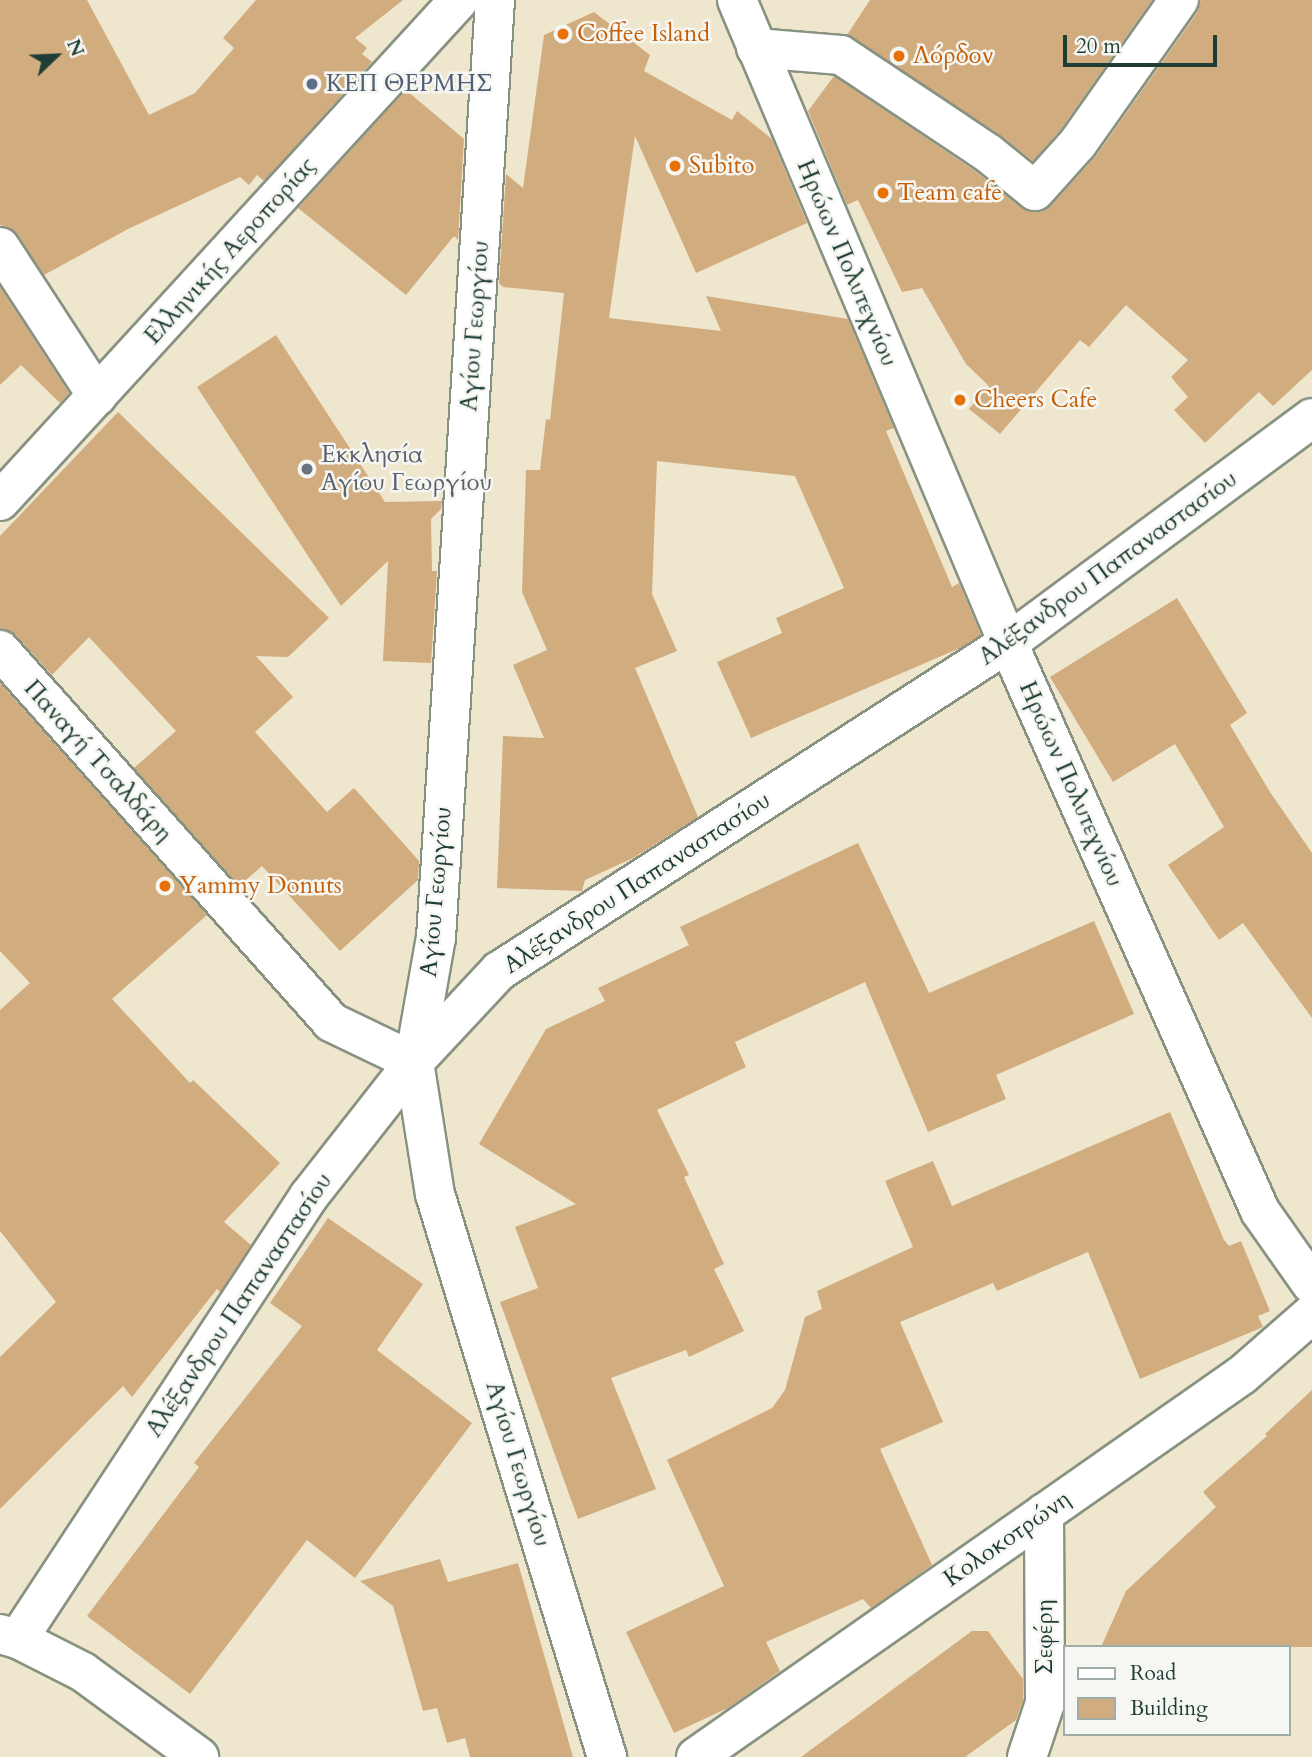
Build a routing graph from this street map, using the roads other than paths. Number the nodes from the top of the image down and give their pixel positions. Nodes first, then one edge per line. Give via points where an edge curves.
1 (459, 0) edge
2 (495, 0) edge
3 (737, 0) edge
4 (1179, 0) edge
5 (756, 48) junction
6 (0, 247) edge
7 (97, 396) junction
8 (1312, 418) edge
9 (0, 501) edge
10 (1008, 643) junction
11 (0, 650) edge
12 (414, 1062) junction
13 (1312, 1285) edge
14 (1312, 1314) edge
15 (1044, 1513) junction
16 (9, 1637) edge
17 (199, 1757) edge
18 (607, 1757) edge
19 (696, 1757) edge
20 (1027, 1757) edge

1 - 7 street, Ελληνικής Αεροπορίας
2 - 12 street, Αγίου Γεωργίου via 436,937
3 - 5 street, Ηρώων Πολυτεχνίου
4 - 5 street via 1078,143 1035,191 988,153 841,55
5 - 10 street, Ηρώων Πολυτεχνίου
6 - 7 street
7 - 9 street, Ελληνικής Αεροπορίας
8 - 10 street, Αλέξανδρου Παπαναστασίου
10 - 12 street, Αλέξανδρου Παπαναστασίου via 499,971
10 - 13 street, Ηρώων Πολυτεχνίου via 1260,1210
11 - 12 street, Παναγή Τσαλδάρη via 331,1022
12 - 16 street, Αλέξανδρου Παπαναστασίου via 309,1196
12 - 18 street, Αγίου Γεωργίου via 435,1194
14 - 15 street, Κολοκοτρώνη via 1241,1375
15 - 19 street, Κολοκοτρώνη
15 - 20 street, Σεφέρη via 1045,1703
16 - 17 street via 83,1672

